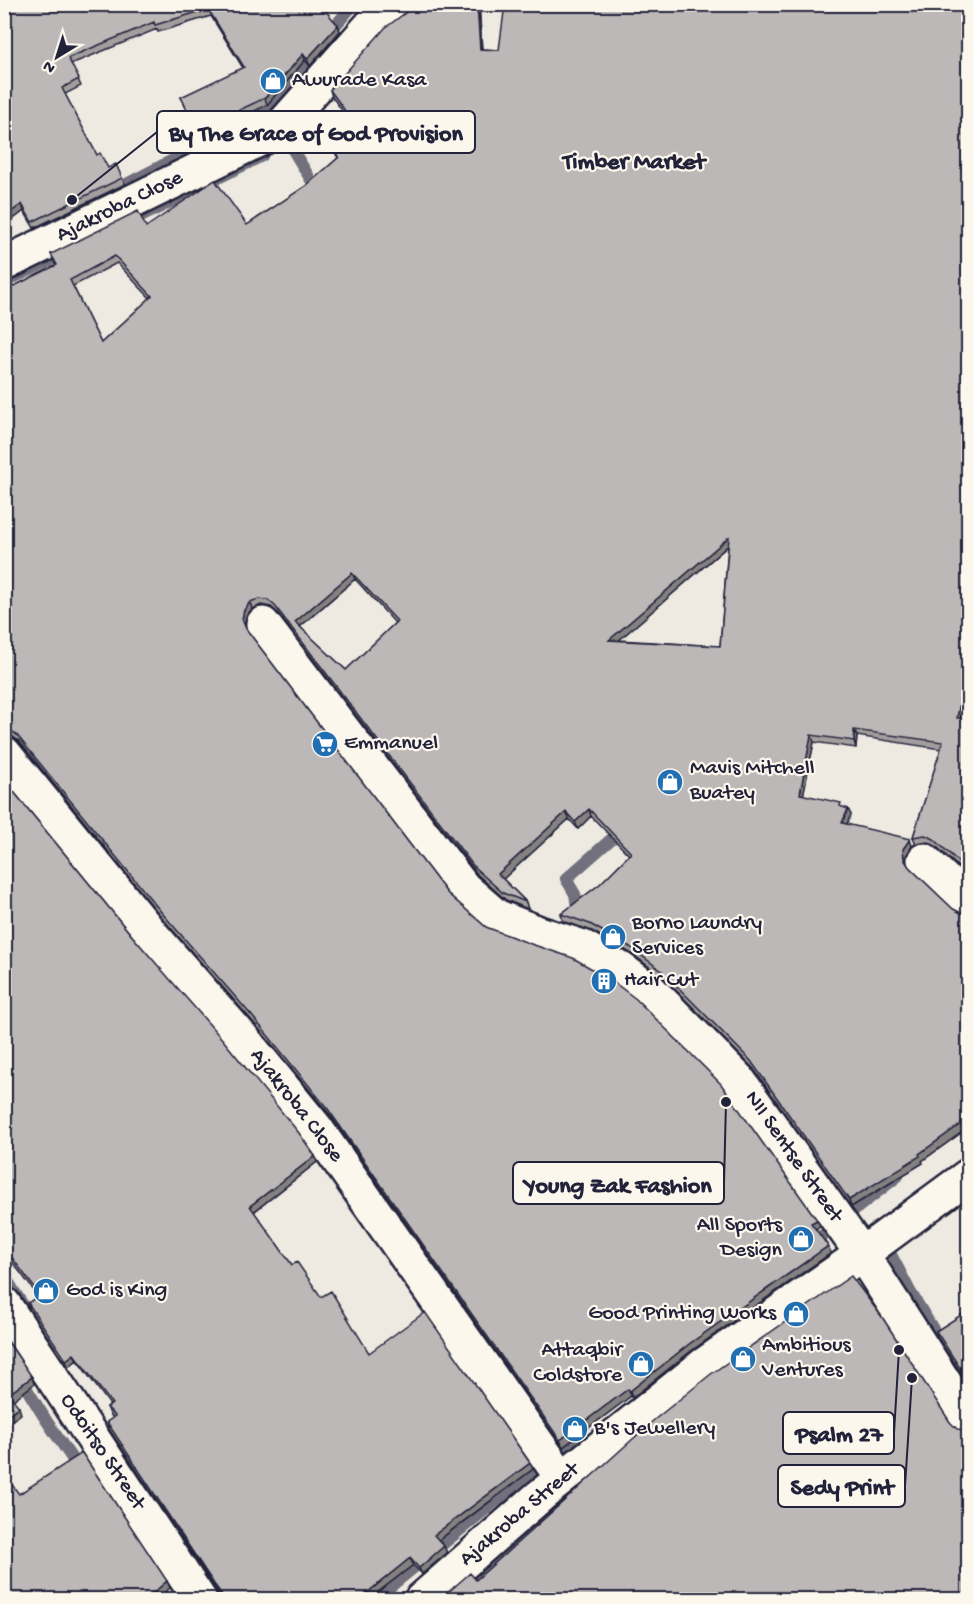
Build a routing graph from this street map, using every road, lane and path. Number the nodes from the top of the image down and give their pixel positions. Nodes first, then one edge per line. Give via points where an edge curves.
1 (390, 4) edge
2 (4, 264) edge
3 (263, 624) dead end
4 (4, 753) edge
5 (924, 860) dead end
6 (969, 902) edge
7 (969, 1176) edge
8 (862, 1254) junction
9 (4, 1304) edge
10 (969, 1419) edge
11 (562, 1478) junction
12 (200, 1599) edge
13 (421, 1599) edge

1 - 2 street, Ajakroba Close via 277,131
3 - 8 street, NII Sentse Street via 464,888 496,916 583,947 651,991 738,1079
4 - 11 street, Ajakroba Close via 316,1128
5 - 6 street
7 - 8 street, Ajakroba Street
8 - 10 street
8 - 11 street, Ajakroba Street via 702,1366
9 - 12 street, Odoitso Street
11 - 13 street, Ajakroba Street

